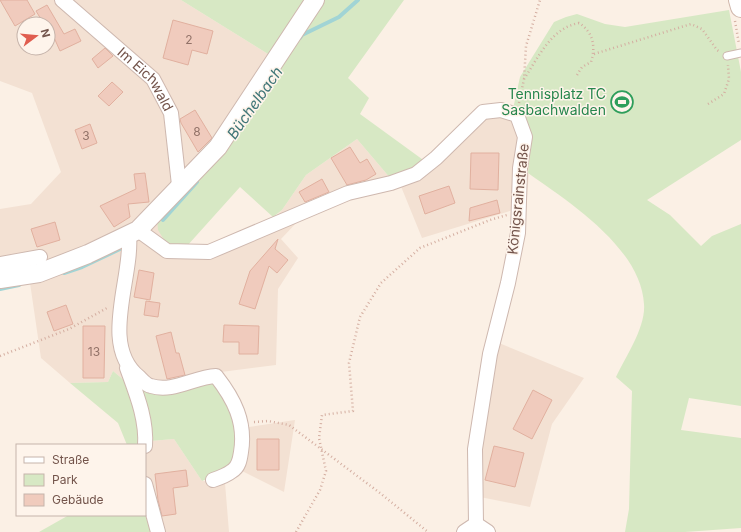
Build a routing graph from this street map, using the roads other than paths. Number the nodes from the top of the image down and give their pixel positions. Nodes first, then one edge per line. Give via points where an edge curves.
1 (62, 0) edge
2 (315, 0) edge
3 (740, 0) edge
4 (738, 14) edge
5 (741, 54) edge
6 (727, 56) road end
7 (179, 185) junction
8 (133, 232) junction
9 (40, 257) dead end
10 (0, 264) edge
11 (0, 279) edge
12 (127, 366) junction
13 (145, 444) edge
14 (213, 480) dead end
15 (146, 488) edge
16 (470, 528) edge
17 (158, 532) edge
18 (488, 532) edge

1 - 7 street, Im Eichwald via 153,79 171,113
2 - 7 street via 218,147
3 - 4 main road
5 - 6 lane
7 - 8 street
8 - 11 street via 88,254 39,273
8 - 12 street via 119,325 122,356
8 - 16 street, Königsrainstraße via 167,251 209,252 348,193 416,174 483,112 501,110 517,116 524,137 517,212 518,232 490,354 475,449
9 - 10 street
12 - 13 street via 140,405
12 - 14 street via 150,386 169,388 191,383 203,377 216,376 237,409 243,439 239,463 233,471
15 - 17 street
16 - 18 street, Königsrainstraße

